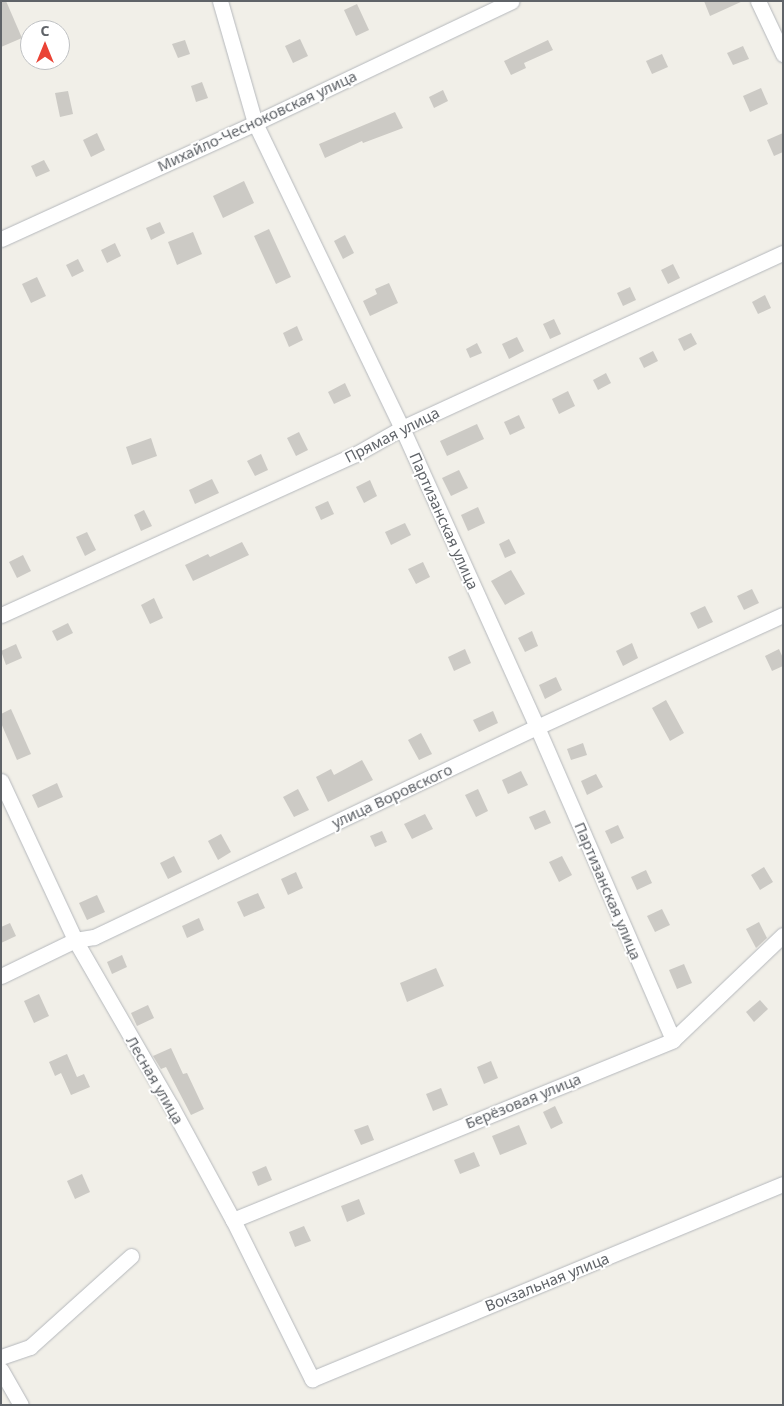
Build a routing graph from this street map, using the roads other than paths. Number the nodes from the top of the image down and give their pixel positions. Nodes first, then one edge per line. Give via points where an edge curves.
1 (220, 1) edge
2 (512, 1) edge
3 (758, 1) edge
4 (783, 54) edge
5 (255, 123) junction
6 (1, 239) edge
7 (783, 253) edge
8 (402, 428) junction
9 (1, 615) edge
10 (783, 615) edge
11 (538, 727) junction
12 (1, 781) edge
13 (783, 935) edge
14 (74, 940) junction
15 (1, 976) edge
16 (673, 1040) junction
17 (783, 1184) edge
18 (233, 1220) junction
19 (131, 1256) dead end
20 (1, 1357) edge
21 (1, 1370) edge
22 (312, 1379) joint
23 (21, 1405) edge

1 - 5 street, Партизанская улица
2 - 5 street, Михайло-Чесноковская улица
3 - 4 street
5 - 6 street, Михайло-Чесноковская улица
5 - 8 street, Партизанская улица
7 - 8 street, Прямая улица
8 - 9 street, Прямая улица via 356,454
8 - 11 street, Партизанская улица
10 - 11 street, улица Воровского
11 - 14 street, улица Воровского via 94,937
11 - 16 street, Партизанская улица
12 - 14 street, Лесная улица
13 - 16 street, Берёзовая улица
14 - 15 street, улица Воровского
14 - 18 street, Лесная улица
16 - 18 street, Берёзовая улица
17 - 22 street, Вокзальная улица
18 - 22 street, Лесная улица
19 - 20 street via 30,1347
21 - 23 street

